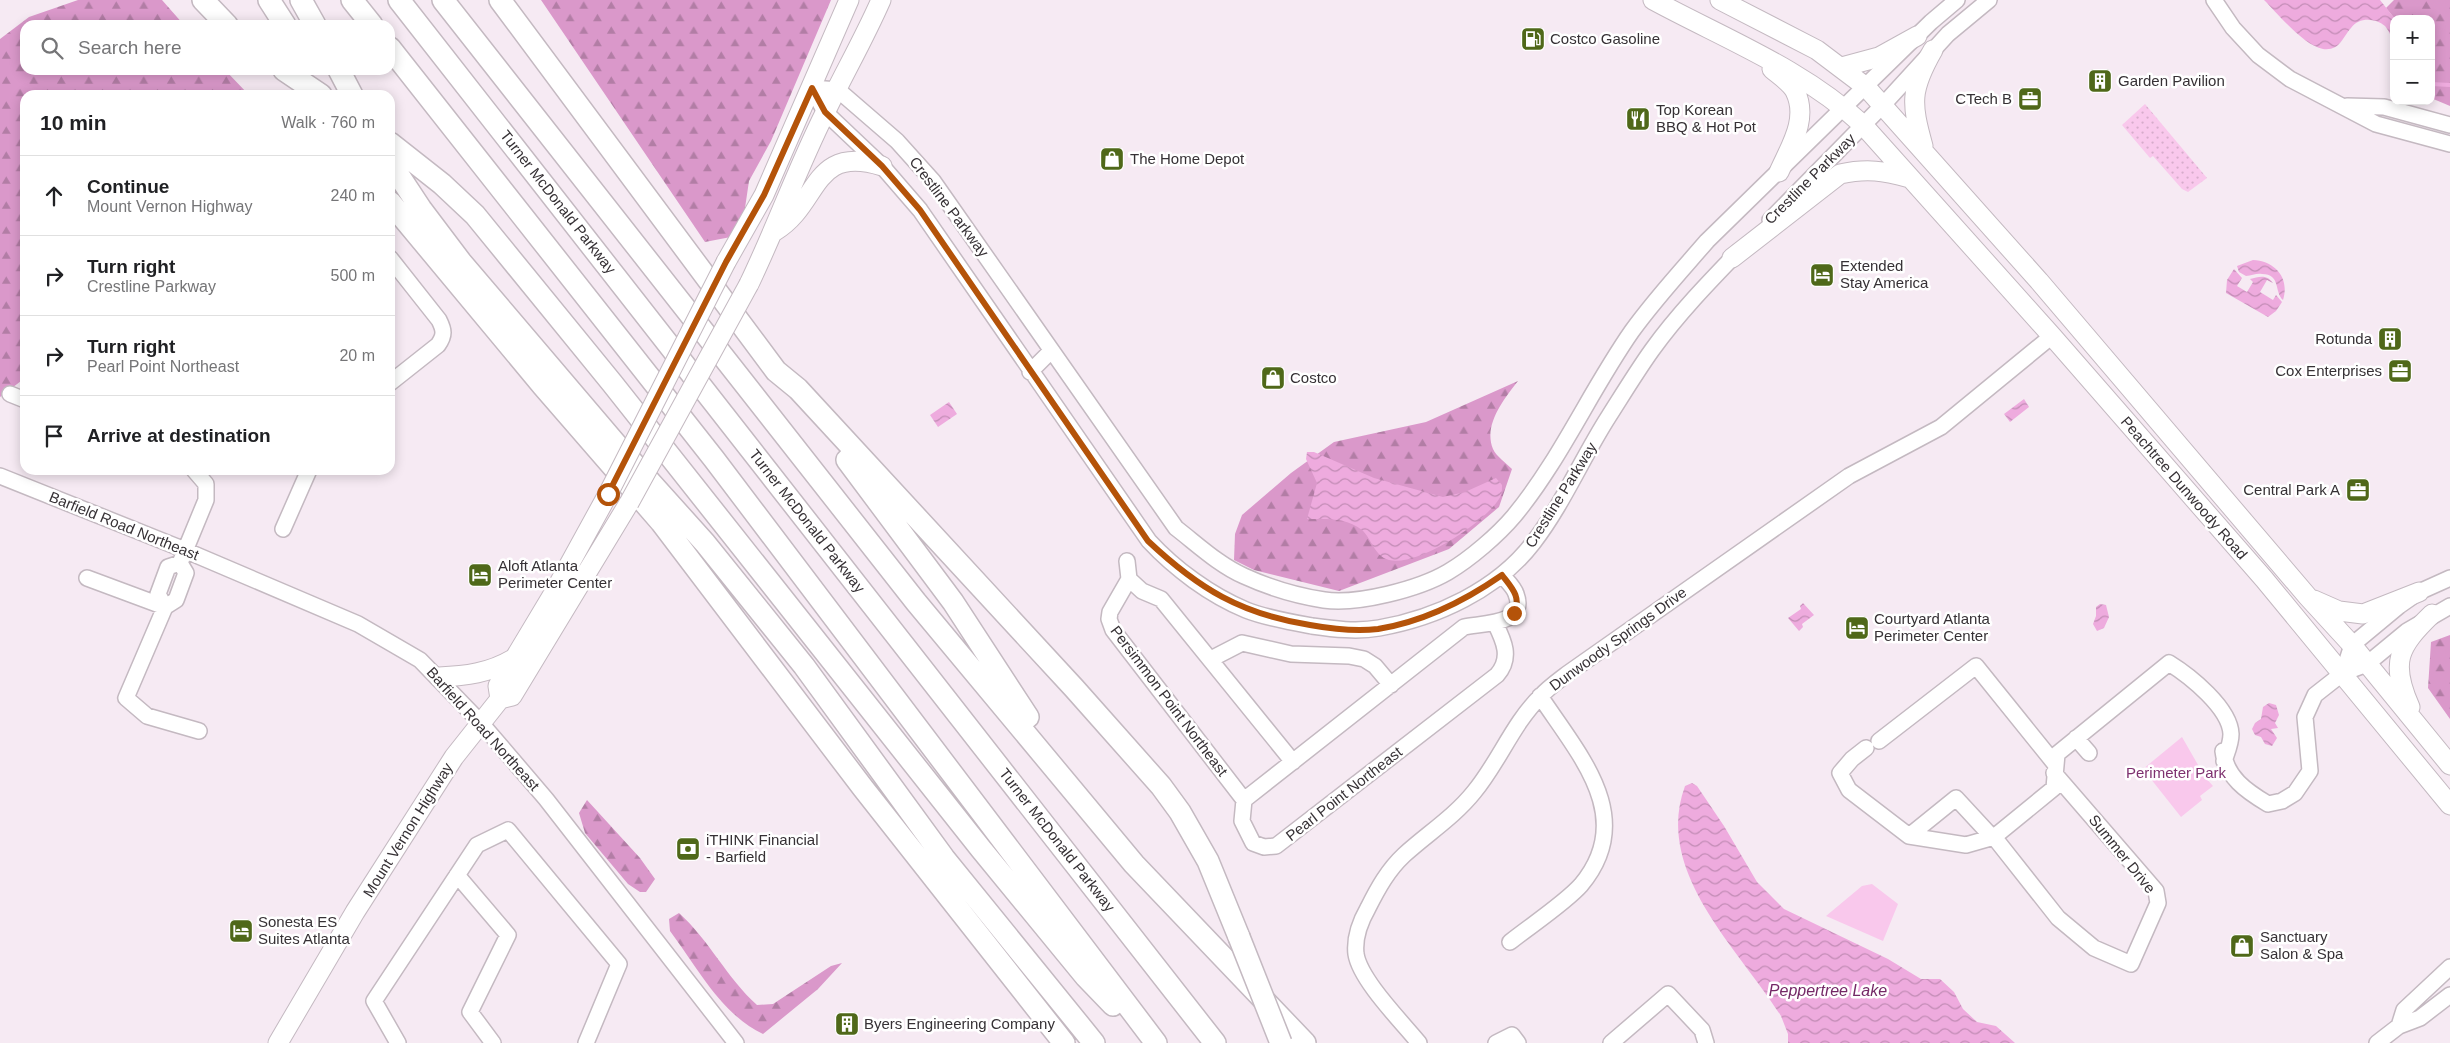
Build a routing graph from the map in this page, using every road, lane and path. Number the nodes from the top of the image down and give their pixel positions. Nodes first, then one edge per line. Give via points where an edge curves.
1 (203, 0) edge
2 (269, 0) edge
3 (302, 0) edge
4 (352, 0) edge
5 (399, 0) edge
6 (443, 0) edge
7 (500, 0) edge
8 (849, 0) edge
9 (881, 0) edge
10 (1653, 0) edge
11 (1720, 0) edge
12 (1956, 0) edge
13 (1989, 0) edge
14 (2214, 0) edge
15 (222, 20) edge
16 (282, 20) edge
17 (312, 20) edge
18 (368, 20) edge
19 (1917, 36) junction
20 (1933, 50) junction
21 (395, 54) edge
22 (1757, 54) junction
23 (1842, 67) junction
24 (291, 75) edge
25 (311, 75) edge
26 (342, 75) edge
27 (1866, 86) junction
28 (812, 88) junction
29 (314, 90) edge
30 (318, 90) edge
31 (349, 90) edge
32 (838, 90) junction
33 (1883, 105) junction
34 (2342, 106) junction
35 (1845, 108) junction
36 (825, 112) junction
37 (1864, 125) junction
38 (2450, 125) edge
39 (2450, 144) edge
40 (395, 147) edge
41 (1925, 152) junction
42 (882, 166) junction
43 (395, 170) edge
44 (1779, 172) junction
45 (1910, 178) junction
46 (395, 208) edge
47 (774, 231) junction
48 (1732, 258) junction
49 (395, 264) edge
50 (1674, 279) junction
51 (1695, 296) junction
52 (2052, 336) junction
53 (1051, 351) junction
54 (776, 371) junction
55 (1030, 372) junction
56 (395, 379) edge
57 (10, 394) dead end
58 (20, 398) edge
59 (198, 475) edge
60 (306, 475) edge
61 (0, 476) edge
62 (1542, 478) junction
63 (1566, 493) junction
64 (283, 529) dead end
65 (183, 556) junction
66 (1127, 561) dead end
67 (1502, 575) junction
68 (86, 578) dead end
69 (2450, 578) edge
70 (1129, 579) junction
71 (2419, 592) junction
72 (2308, 598) junction
73 (165, 606) junction
74 (2450, 606) edge
75 (2432, 614) junction
76 (1495, 623) junction
77 (2352, 645) junction
78 (820, 648) junction
79 (1210, 659) junction
80 (513, 660) junction
81 (2367, 664) junction
82 (2343, 673) junction
83 (438, 677) junction
84 (1391, 685) junction
85 (1540, 696) junction
86 (500, 699) junction
87 (481, 723) junction
88 (2419, 726) junction
89 (199, 732) dead end
90 (2076, 738) junction
91 (2089, 752) dead end
92 (1292, 762) junction
93 (2056, 764) junction
94 (2450, 765) edge
95 (1076, 794) junction
96 (1244, 800) junction
97 (2450, 805) edge
98 (1909, 836) junction
99 (1993, 837) junction
100 (944, 858) junction
101 (457, 875) junction
102 (1510, 942) dead end
103 (2450, 967) edge
104 (2450, 995) edge
105 (2399, 1026) junction
106 (278, 1043) edge
107 (398, 1043) edge
108 (494, 1043) edge
109 (586, 1043) edge
110 (736, 1043) edge
111 (1064, 1043) edge
112 (1094, 1043) edge
113 (1151, 1043) edge
114 (1156, 1043) edge
115 (1215, 1043) edge
116 (1280, 1043) edge
117 (1305, 1043) edge
118 (1419, 1043) edge
119 (1496, 1043) edge
120 (1518, 1043) edge
121 (1610, 1043) edge
122 (1706, 1043) edge
123 (2377, 1043) edge

1 - 15 highway
2 - 16 highway
3 - 17 highway
4 - 18 highway
5 - 115 highway, Turner McDonald Parkway
6 - 95 highway via 845,514
7 - 54 highway
8 - 28 main road, Mount Vernon Highway
9 - 32 main road
10 - 22 main road, Peachtree Dunwoody Road
11 - 23 main road, Peachtree Dunwoody Road
12 - 19 street, Crestline Parkway
13 - 20 street, Crestline Parkway
14 - 34 street via 2233,28 2273,68
19 - 23 main road via 1879,57
19 - 27 street, Crestline Parkway
20 - 33 street, Crestline Parkway
20 - 41 main road via 1921,71 1914,94 1915,116
21 - 114 highway via 714,459
22 - 35 main road, Peachtree Dunwoody Road via 1800,77
22 - 44 main road via 1794,90 1800,110 1797,132
23 - 27 main road, Peachtree Dunwoody Road
24 - 29 highway
25 - 30 highway
26 - 31 highway
27 - 33 main road, Peachtree Dunwoody Road
27 - 35 street, Crestline Parkway
28 - 32 street
28 - 36 street, Crestline Parkway
28 - 80 main road, Mount Vernon Highway, bridge via 764,195 726,262 608,494
32 - 36 main road
32 - 53 street, Crestline Parkway via 897,141 933,181
33 - 37 street, Crestline Parkway
33 - 41 main road, Peachtree Dunwoody Road
34 - 38 street via 2384,107
34 - 39 street via 2376,124
35 - 37 main road, Peachtree Dunwoody Road
35 - 44 street, Crestline Parkway
36 - 42 street, Crestline Parkway
36 - 47 main road
37 - 45 main road, Peachtree Dunwoody Road
37 - 48 street, Crestline Parkway
40 - 78 highway via 475,215
41 - 72 main road, Peachtree Dunwoody Road
42 - 47 main road via 856,161 831,168 815,183 797,213
42 - 55 street, Crestline Parkway via 920,210
43 - 100 highway via 461,262 705,543 804,666
44 - 50 street, Crestline Parkway via 1707,241
45 - 48 main road via 1879,170 1840,174
45 - 52 main road, Peachtree Dunwoody Road
46 - 111 highway via 661,522 863,788
47 - 86 main road, Mount Vernon Highway, bridge via 749,284 629,503 512,696
48 - 51 street, Crestline Parkway
49 - 56 street via 444,330 438,345
50 - 51 street
50 - 62 street, Crestline Parkway via 1632,331
51 - 63 street, Crestline Parkway via 1650,353 1606,421
52 - 82 main road, Peachtree Dunwoody Road
52 - 85 street, Dunwoody Springs Drive via 1941,427 1849,476
53 - 55 street
53 - 62 street, Crestline Parkway via 1176,528 1244,576 1290,591 1325,600 1358,599 1395,592 1448,572 1514,517
54 - 95 highway via 953,602
54 - 116 highway, bridge via 798,389 1161,786 1196,838 1219,886
55 - 67 street, Crestline Parkway via 1148,541 1163,557 1204,587 1245,610 1338,630 1378,628 1420,617 1472,595
57 - 58 street
59 - 65 street via 206,484 206,500
60 - 64 street
61 - 65 street, Barfield Road Northeast
62 - 63 street
63 - 67 street, Crestline Parkway via 1533,543
65 - 73 street via 168,566 158,594
65 - 83 street, Barfield Road Northeast via 358,624 404,649
66 - 70 street
67 - 76 street via 1516,593 1518,606 1505,621
68 - 73 street
69 - 71 street
70 - 79 street via 1142,591 1162,600
70 - 96 street, Persimmon Point Northeast via 1110,612 1113,630
71 - 72 main road via 2363,614 2339,610
71 - 77 street
72 - 77 main road, Peachtree Dunwoody Road
73 - 89 street via 126,698 147,716
74 - 75 street
75 - 81 street
75 - 88 main road via 2404,644 2400,660 2402,690
76 - 84 street via 1464,627
76 - 96 street, Pearl Point Northeast via 1504,640 1506,654 1505,663 1497,675 1276,846 1264,847 1253,843 1242,821
77 - 81 main road, Peachtree Dunwoody Road
77 - 82 street
78 - 100 highway
78 - 113 highway via 1086,977
79 - 84 street via 1242,644 1291,654 1349,656 1364,659 1375,666
79 - 92 street
80 - 83 main road via 481,673
80 - 86 main road, Mount Vernon Highway via 498,686
81 - 82 street
81 - 88 main road, Peachtree Dunwoody Road
82 - 90 street via 2315,695 2307,708 2310,771 2295,793 2282,801 2268,804 2230,775 2224,760 2231,743 2228,719 2188,674 2169,663
82 - 97 main road, Peachtree Dunwoody Road
83 - 87 street, Barfield Road Northeast
84 - 92 street
85 - 102 street via 1598,791 1606,825 1594,868 1580,886
85 - 118 street, Dunwoody Springs Drive via 1473,793 1387,874 1357,933 1356,955 1364,976
86 - 87 main road, Mount Vernon Highway
87 - 106 main road, Mount Vernon Highway via 454,757 355,912
87 - 110 street, Barfield Road Northeast via 552,806
88 - 94 main road, Peachtree Dunwoody Road
90 - 91 street
90 - 93 street
92 - 96 street
93 - 98 street, Summer Drive via 1976,666 1852,759 1840,773 1849,790
93 - 99 street via 2054,788
93 - 99 street, Summer Drive via 2156,892 2158,903 2131,964 2094,948 2058,918
95 - 117 highway via 1163,897
98 - 99 street via 1966,845
98 - 99 street via 1956,798
100 - 112 highway
101 - 107 street via 374,1001
101 - 108 street via 508,936 470,1012
101 - 109 street via 477,845 508,830 619,964
103 - 105 street via 2404,1010
104 - 105 street via 2420,1018
105 - 123 street
119 - 120 street via 1512,1035
121 - 122 street via 1668,994 1702,1030

